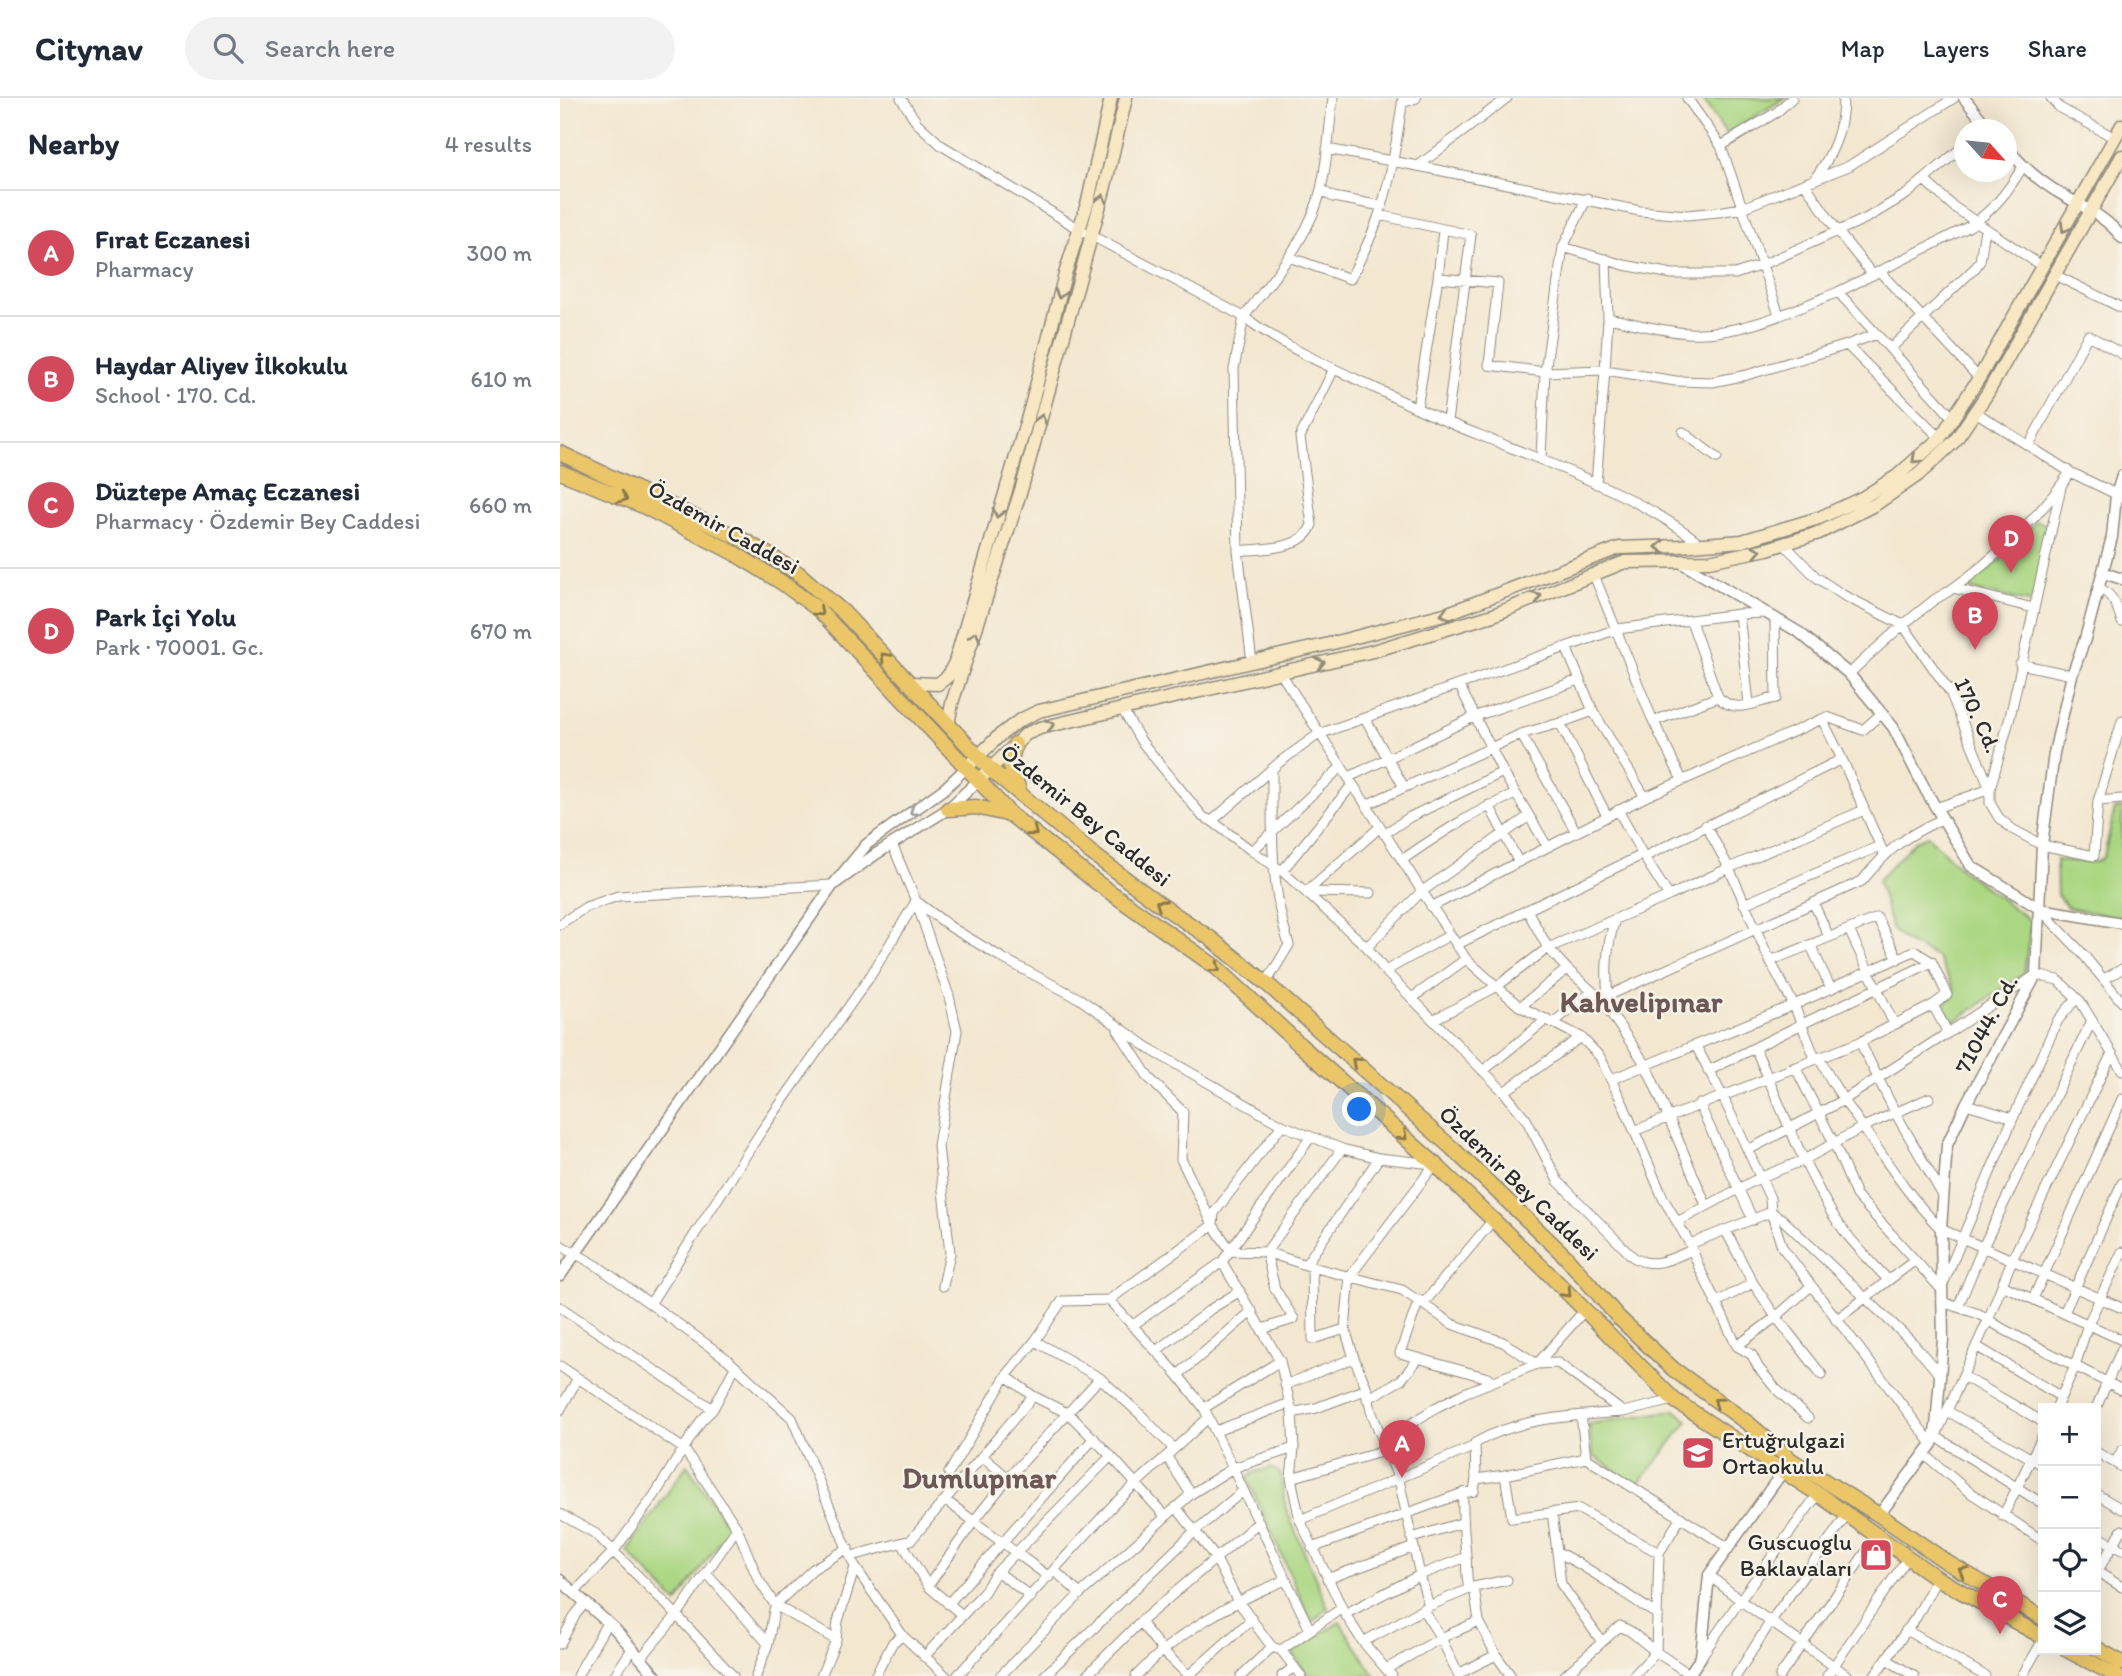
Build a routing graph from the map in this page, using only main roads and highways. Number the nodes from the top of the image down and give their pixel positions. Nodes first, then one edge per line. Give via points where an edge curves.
1 (1111, 98) edge
2 (1126, 98) edge
3 (2122, 125) edge
4 (2121, 161) edge
5 (1085, 232) junction
6 (560, 453) edge
7 (560, 472) edge
8 (911, 683) junction
9 (948, 725) junction
10 (1015, 744) junction
11 (979, 758) junction
12 (966, 768) junction
13 (990, 769) junction
14 (978, 781) junction
15 (1022, 797) junction
16 (948, 809) road end
17 (1011, 815) junction
18 (1787, 1466) junction
19 (2038, 1615) edge
20 (2038, 1636) edge
21 (2101, 1651) edge
22 (2077, 1655) edge
23 (2122, 1663) edge
24 (2117, 1676) edge

1 - 5 main road
5 -> 2 main road
3 -> 11 main road via 1979,378 1940,438 1897,476 1862,498 1819,519 1742,541 1619,548 1448,613 1039,711 1000,735
10 -> 4 main road via 1040,727 1373,651 1493,615 1625,562 1709,561 1784,544 1819,533 1875,504 1918,475 1955,440 1987,394
5 -> 8 main road via 1065,274 955,662 938,684
9 -> 5 main road via 1022,487
8 -> 6 main road, Özdemir Caddesi via 798,573 747,542
7 -> 12 main road, Özdemir Caddesi via 643,506 781,582 819,610
8 - 9 main road, Özdemir Caddesi
9 - 11 main road, Özdemir Bey Caddesi
10 - 13 main road
10 - 15 main road via 1010,764
11 - 12 main road
11 - 13 main road, Özdemir Bey Caddesi
12 - 14 main road, Özdemir Caddesi
13 - 14 main road
13 - 15 main road, Özdemir Bey Caddesi
14 - 17 main road, Özdemir Caddesi
18 -> 15 main road, Özdemir Bey Caddesi via 1749,1424 1674,1369 1452,1148 1266,983
16 - 17 main road via 976,807
17 -> 18 main road, Özdemir Caddesi via 1096,883 1217,968 1435,1164 1674,1400
19 -> 18 main road, Özdemir Bey Caddesi via 1948,1563 1879,1514
18 - 20 main road via 1818,1494 1937,1578
21 - 23 main road
22 - 24 main road

